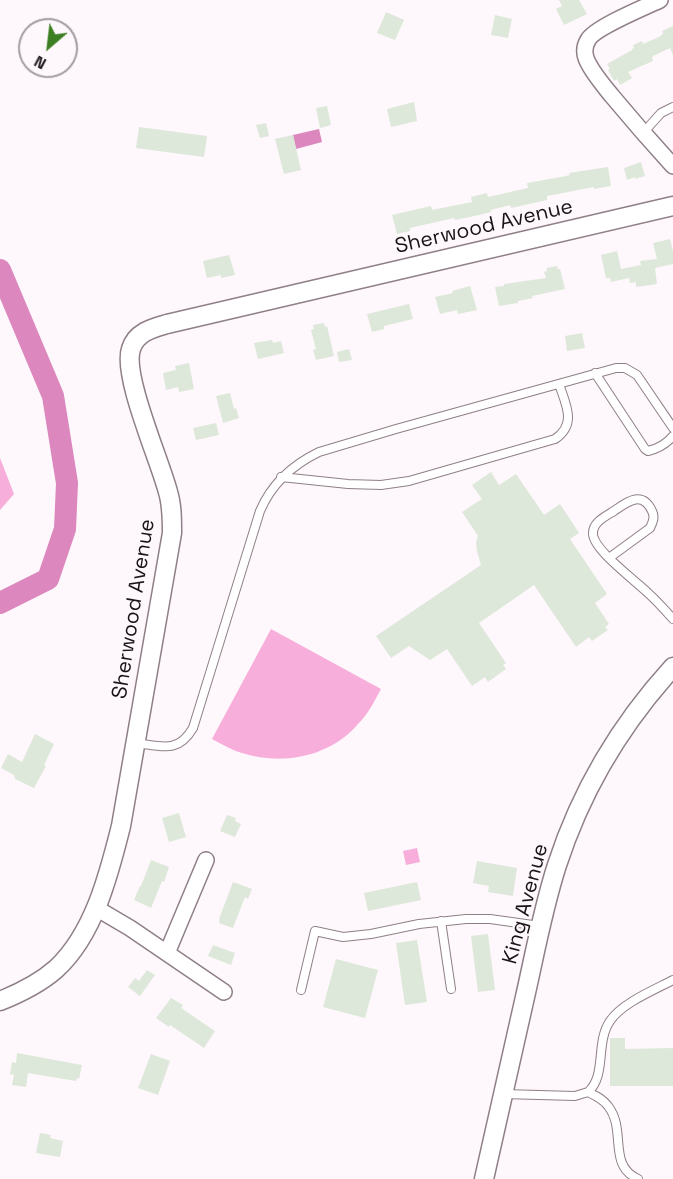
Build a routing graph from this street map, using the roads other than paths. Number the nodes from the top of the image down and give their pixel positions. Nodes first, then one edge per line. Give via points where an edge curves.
1 (660, 0) edge
2 (673, 107) edge
3 (643, 133) junction
4 (673, 166) edge
5 (673, 206) edge
6 (595, 373) junction
7 (559, 384) junction
8 (673, 428) edge
9 (673, 436) edge
10 (281, 477) junction
11 (609, 558) junction
12 (673, 619) edge
13 (673, 666) edge
14 (136, 743) junction
15 (206, 860) dead end
16 (96, 908) junction
17 (441, 921) junction
18 (541, 926) junction
19 (167, 953) junction
20 (673, 980) edge
21 (451, 989) dead end
22 (301, 990) dead end
23 (224, 992) dead end
24 (0, 1001) edge
25 (588, 1092) junction
26 (503, 1094) junction
27 (484, 1179) edge
28 (638, 1179) edge

1 - 3 street via 593,34 585,48 594,72
2 - 3 lane via 661,113
3 - 4 street
5 - 14 street, Sherwood Avenue via 167,324 139,336 130,351 131,375 168,492 172,533
6 - 7 lane
6 - 8 lane via 616,368 632,371
6 - 9 lane via 648,452
7 - 10 lane via 319,452
7 - 10 lane via 569,413 565,430 555,439 409,481 348,484
10 - 14 lane via 260,511 193,728 187,738 174,746
11 - 11 lane via 594,541 595,526 630,500 644,501 653,514 650,528
11 - 12 lane
13 - 18 street, King Avenue via 632,716 587,790 557,864
14 - 16 street, Sherwood Avenue via 121,826
15 - 19 street
16 - 19 street
16 - 24 street, Sherwood Avenue via 78,941 56,969
17 - 18 lane via 490,919
17 - 21 lane
17 - 22 lane via 343,937 315,931
18 - 26 street, King Avenue
19 - 23 street
20 - 25 lane via 616,1013 604,1032 598,1076
25 - 26 lane via 575,1096
25 - 28 lane via 610,1108 621,1164
26 - 27 street, King Avenue

